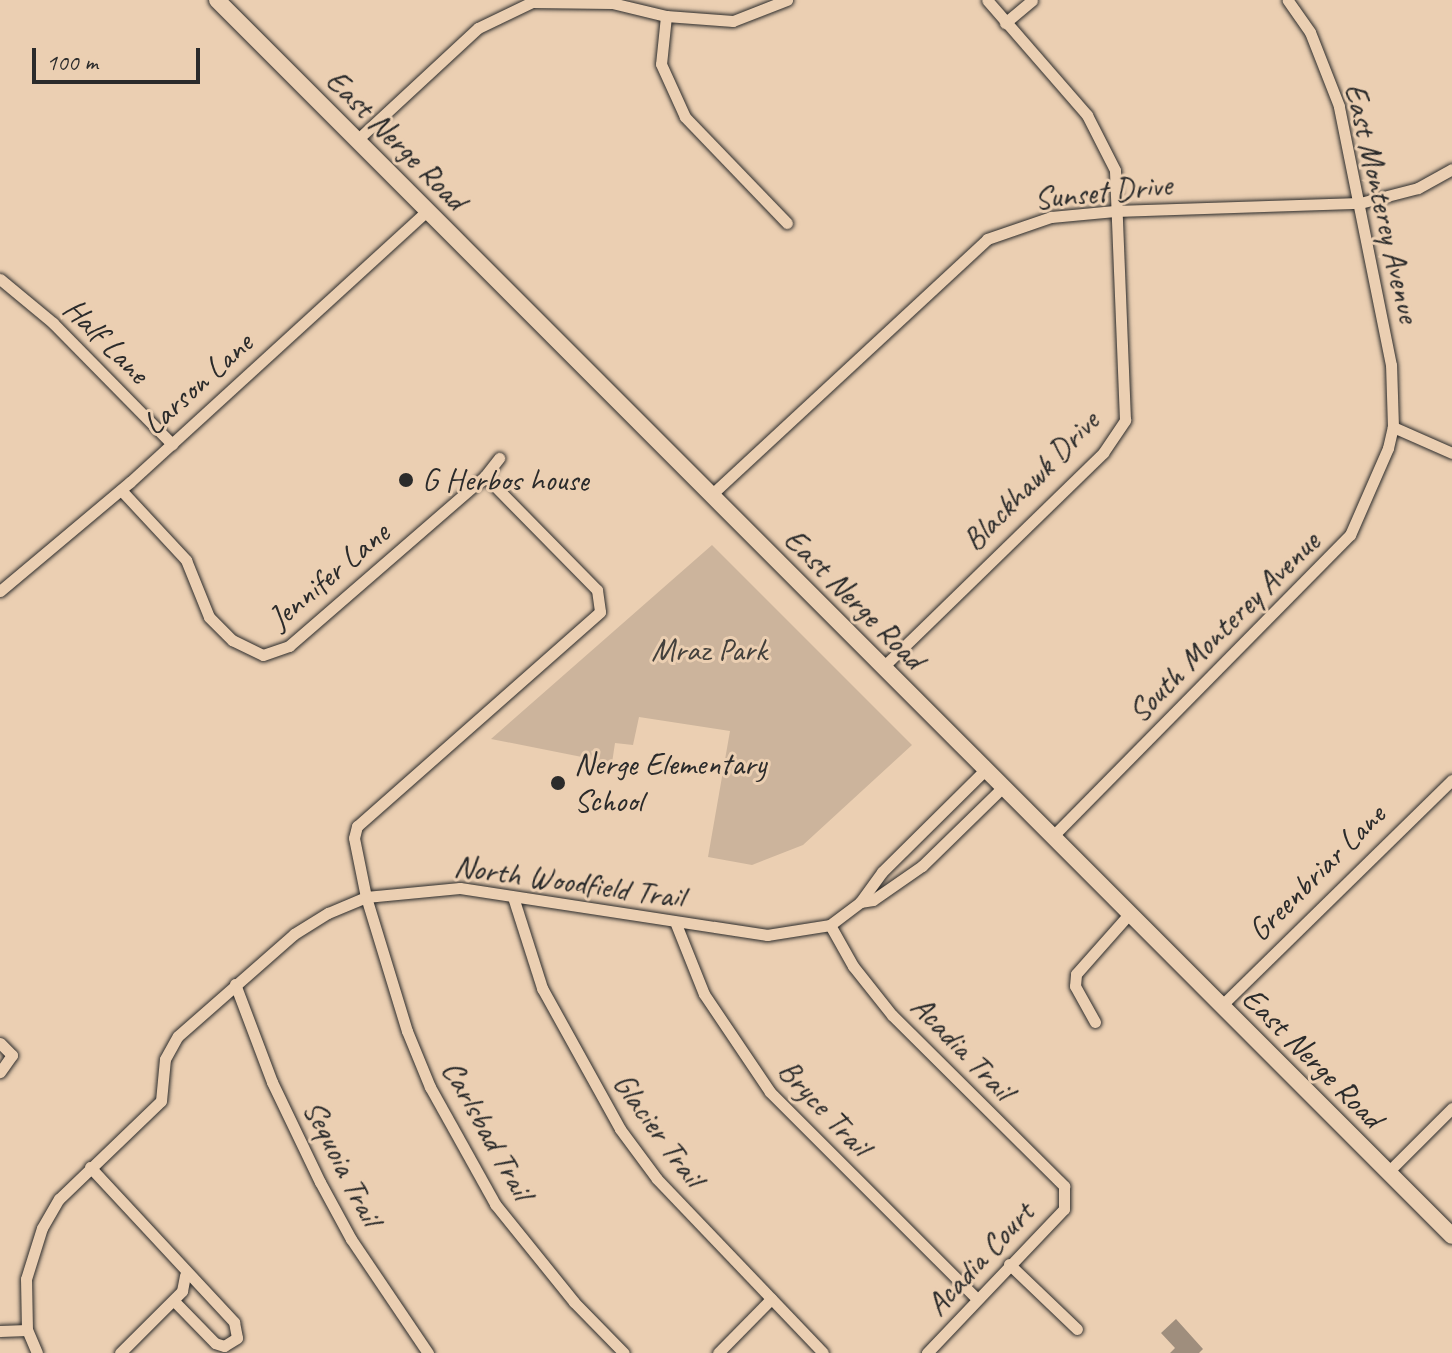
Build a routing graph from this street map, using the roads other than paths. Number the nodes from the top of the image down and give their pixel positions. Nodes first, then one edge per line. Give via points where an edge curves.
1 (217, 0) edge
2 (787, 0) edge
3 (987, 0) edge
4 (1032, 0) edge
5 (1288, 0) edge
6 (531, 1) edge
7 (666, 16) junction
8 (1005, 23) junction
9 (357, 140) junction
10 (1452, 169) edge
11 (1360, 203) junction
12 (427, 211) junction
13 (1115, 211) junction
14 (787, 223) dead end
15 (0, 279) edge
16 (1393, 427) junction
17 (172, 444) junction
18 (1452, 453) edge
19 (499, 458) dead end
20 (485, 476) junction
21 (121, 490) junction
22 (711, 495) junction
23 (0, 591) edge
24 (883, 667) junction
25 (985, 770) junction
26 (1452, 780) edge
27 (1003, 787) junction
28 (1052, 837) junction
29 (366, 897) junction
30 (513, 897) junction
31 (860, 902) junction
32 (1129, 914) junction
33 (676, 924) junction
34 (830, 925) junction
35 (235, 984) junction
36 (1221, 1006) junction
37 (1095, 1022) dead end
38 (0, 1043) edge
39 (0, 1072) edge
40 (1452, 1108) edge
41 (90, 1167) junction
42 (1387, 1173) junction
43 (1066, 1198) joint
44 (1452, 1236) edge
45 (1009, 1264) junction
46 (185, 1275) junction
47 (975, 1297) junction
48 (771, 1299) junction
49 (174, 1301) junction
50 (1077, 1329) dead end
51 (27, 1330) junction
52 (0, 1331) edge
53 (37, 1353) edge
54 (120, 1353) edge
55 (428, 1353) edge
56 (624, 1353) edge
57 (718, 1353) edge
58 (823, 1353) edge
59 (927, 1353) edge

1 - 9 main road, East Nerge Road
2 - 7 street via 733,21
3 - 8 street, Blackhawk Drive
4 - 8 street
5 - 11 street, East Monterey Avenue via 1310,32 1339,106
6 - 7 street via 612,3
6 - 9 street via 478,28
7 - 14 street via 661,64 685,117
8 - 13 street, Blackhawk Drive via 1087,115 1115,170
9 - 12 main road, East Nerge Road
10 - 11 street, Sunset Drive via 1418,188
11 - 13 street, Sunset Drive
11 - 16 street, East Monterey Avenue via 1391,365
12 - 17 street, Larson Lane
12 - 22 main road, East Nerge Road
13 - 22 street, Sunset Drive via 1051,217 987,239
13 - 24 street, Blackhawk Drive via 1125,420 1103,453
15 - 17 street, Half Lane via 53,323
16 - 18 street
16 - 28 street, South Monterey Avenue via 1377,483 1350,535
17 - 21 street, Larson Lane
19 - 20 street
20 - 21 street, Jennifer Lane via 289,646 263,655 232,640 209,617 186,560
20 - 29 street via 597,590 600,612 357,826 354,838
21 - 23 street, Larson Lane
22 - 24 main road, East Nerge Road
24 - 25 main road, East Nerge Road
25 - 27 main road, East Nerge Road
25 - 31 street, North Woodfield Trail via 882,872
26 - 36 street, Greenbriar Lane
27 - 28 main road, East Nerge Road
27 - 31 street, North Woodfield Trail via 922,866 873,900
28 - 32 main road, East Nerge Road
29 - 30 street, North Woodfield Trail via 439,888
29 - 35 street, North Woodfield Trail via 294,934
29 - 56 street, Carlsbad Trail via 430,1087 495,1204 574,1302
30 - 33 street, North Woodfield Trail
30 - 48 street, Glacier Trail via 542,988 600,1099 657,1179
31 - 34 street, North Woodfield Trail
32 - 36 main road, East Nerge Road
32 - 37 street via 1076,974 1075,986
33 - 34 street, North Woodfield Trail via 767,935
33 - 47 street, Bryce Trail via 704,994 770,1092
34 - 43 street, Acadia Trail via 892,1015 1064,1186
35 - 41 street, North Woodfield Trail via 174,1041 165,1059 158,1106
35 - 55 street, Sequoia Trail via 272,1082 320,1182 351,1239
36 - 42 main road, East Nerge Road
38 - 39 street via 12,1055
40 - 42 street
41 - 46 street
41 - 51 street, North Woodfield Trail via 59,1199 42,1228 26,1279
42 - 44 main road, East Nerge Road
43 - 45 street, Acadia Court via 1064,1209
45 - 47 street, Acadia Court
45 - 50 street
46 - 49 street
46 - 49 street via 234,1322 237,1338 224,1346 215,1343
47 - 59 street, Acadia Court via 969,1312
48 - 57 street
48 - 58 street, Glacier Trail
49 - 54 street
51 - 52 street
51 - 53 street

